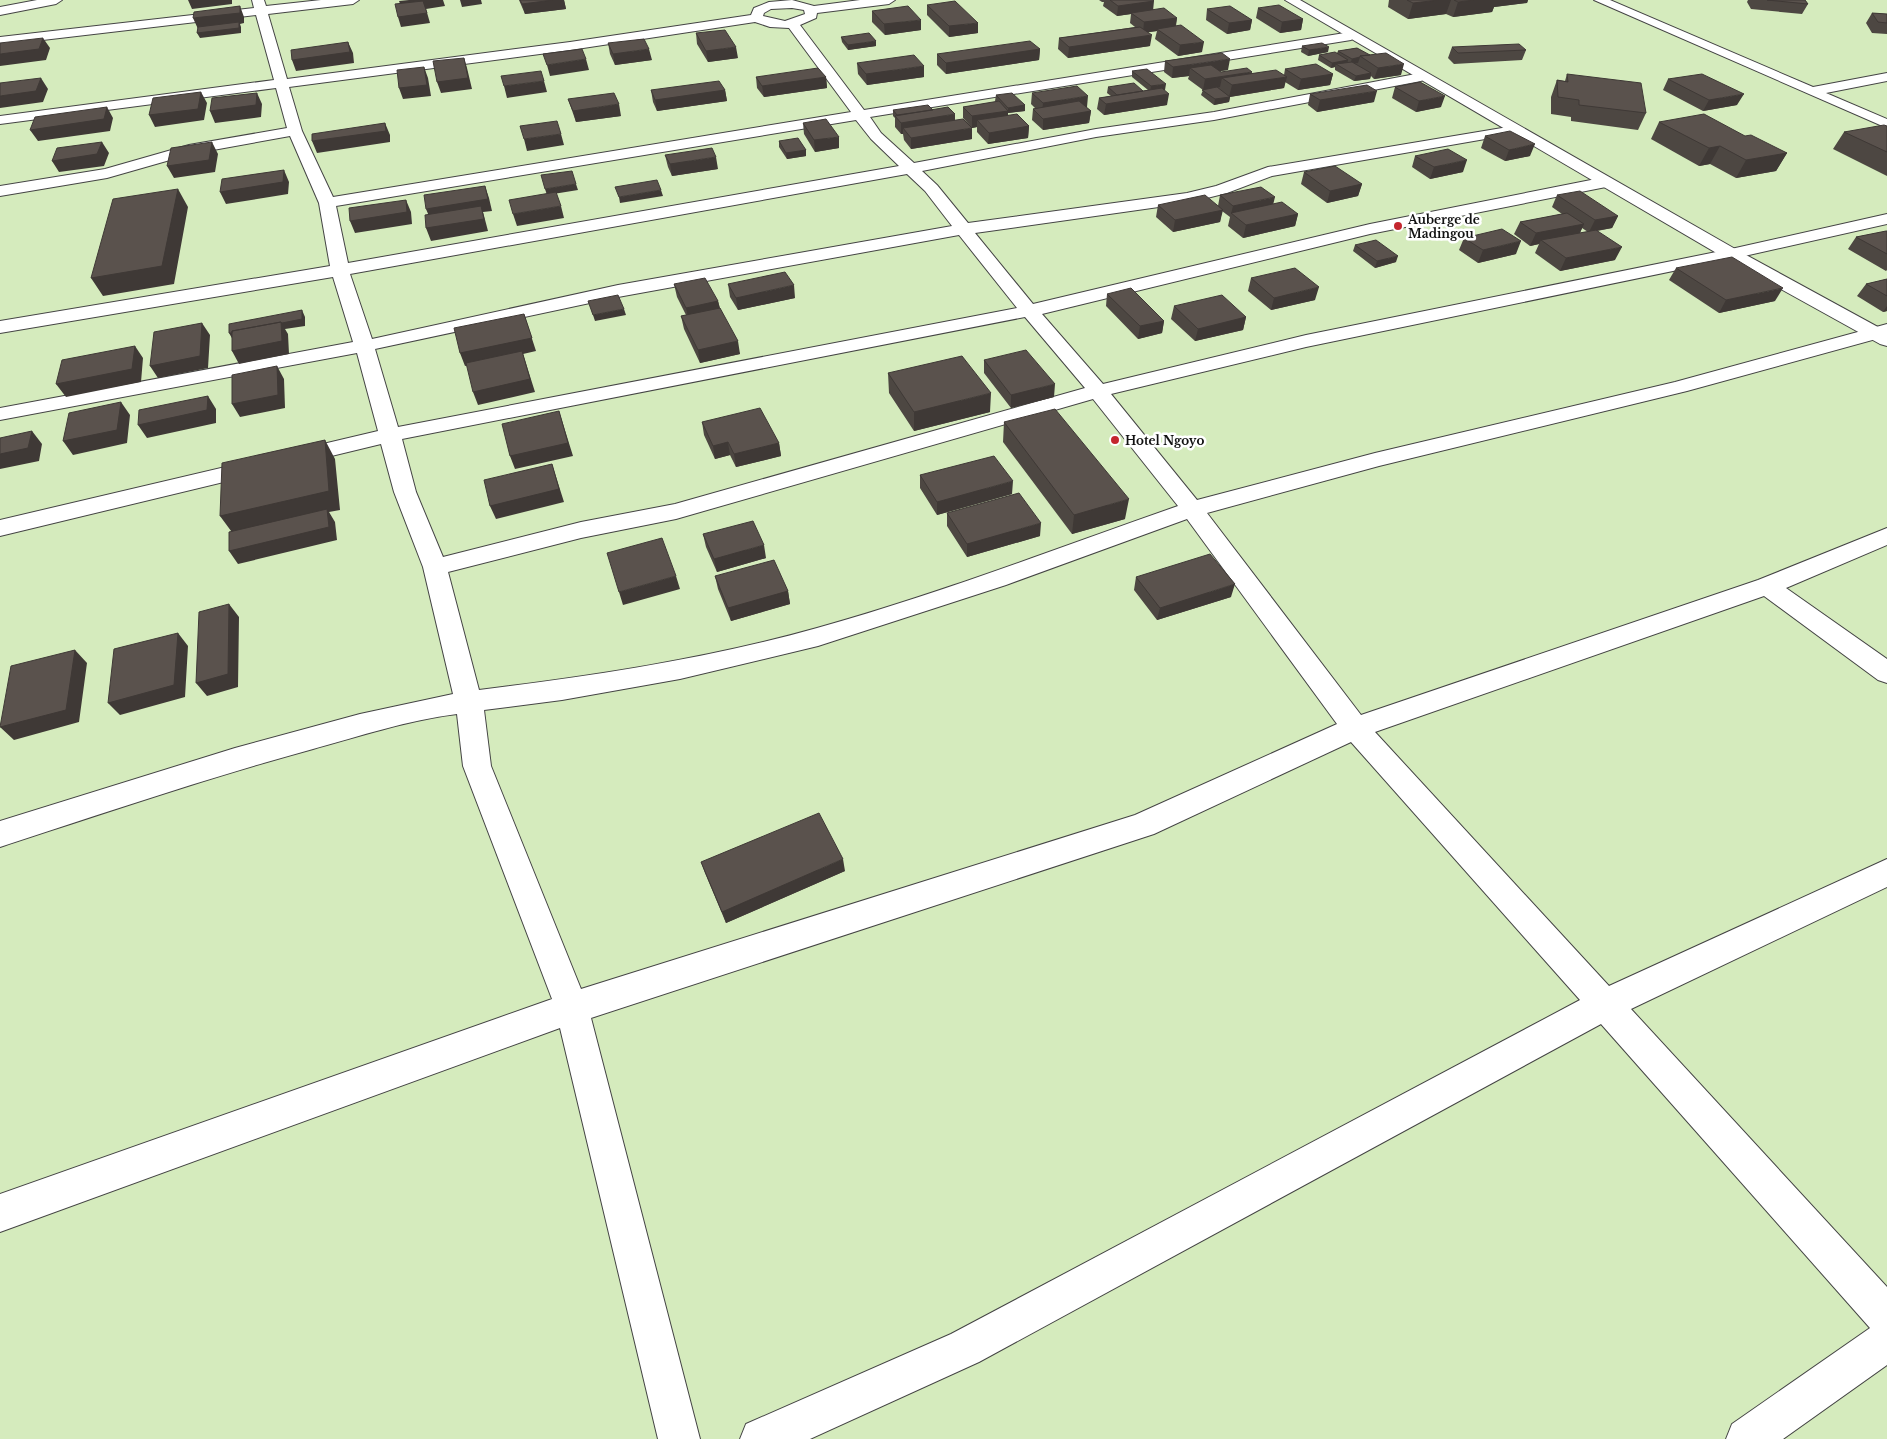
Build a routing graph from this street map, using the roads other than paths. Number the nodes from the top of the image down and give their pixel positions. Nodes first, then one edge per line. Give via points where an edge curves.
1 (56, 0) edge
2 (354, 0) edge
3 (889, 0) edge
4 (1291, 0) edge
5 (1600, 0) edge
6 (260, 5) edge
7 (789, 10) edge
8 (0, 11) edge
9 (757, 18) junction
10 (1352, 36) junction
11 (0, 41) edge
12 (1283, 47) junction
13 (1299, 58) dead end
14 (1421, 77) junction
15 (1887, 77) edge
16 (1332, 79) edge
17 (281, 83) junction
18 (1349, 90) junction
19 (1814, 91) junction
20 (859, 114) junction
21 (0, 120) edge
22 (1887, 124) edge
23 (1514, 130) junction
24 (295, 131) junction
25 (910, 169) junction
26 (1606, 182) junction
27 (0, 191) edge
28 (327, 203) junction
29 (1887, 219) edge
30 (964, 229) junction
31 (1731, 254) junction
32 (340, 270) junction
33 (1029, 311) junction
34 (0, 327) edge
35 (1883, 334) edge
36 (364, 346) junction
37 (1098, 390) junction
38 (0, 414) edge
39 (390, 435) junction
40 (1192, 509) junction
41 (0, 528) edge
42 (1887, 536) edge
43 (435, 567) junction
44 (1767, 586) junction
45 (1887, 673) edge
46 (469, 703) junction
47 (1355, 728) junction
48 (0, 834) edge
49 (1887, 872) edge
50 (1604, 1005) junction
51 (572, 1008) junction
52 (0, 1213) edge
53 (1887, 1317) edge
54 (1887, 1340) edge
55 (679, 1439) edge
56 (762, 1439) edge
57 (1748, 1439) edge

1 - 8 street
2 - 6 street
3 - 7 street
4 - 10 street
5 - 19 street
6 - 11 street
6 - 17 street
7 - 9 street via 767,22
7 - 9 street via 758,11
7 - 20 street
9 - 17 street
10 - 12 street
10 - 14 street
12 - 13 street
12 - 20 street
14 - 18 street
14 - 23 street
15 - 19 street
16 - 18 street
17 - 21 street
17 - 24 street
18 - 25 street
19 - 22 street
20 - 25 street
20 - 28 street
23 - 26 street
23 - 30 street via 1268,172 1221,190 1187,198
24 - 27 street via 189,150 107,173
24 - 28 street
25 - 30 street via 931,188
25 - 32 street
26 - 31 street
26 - 33 street via 1361,231
28 - 32 street
29 - 31 street
30 - 33 street
30 - 36 street via 618,291
31 - 35 street
31 - 37 street via 1306,341
32 - 34 street
32 - 36 street
33 - 37 street
33 - 39 street
35 - 40 street via 1375,460
36 - 38 street
36 - 39 street
37 - 40 street
37 - 43 street via 676,511 581,530
39 - 41 street
39 - 43 street via 405,492
40 - 46 street via 997,579 818,637 680,670
40 - 47 street
42 - 44 street
43 - 46 street
44 - 45 street
44 - 47 street
46 - 48 street via 437,706 235,759
46 - 51 street via 477,766
47 - 50 street
47 - 51 street via 1142,825
49 - 50 street
50 - 53 street
50 - 56 street via 965,1348
51 - 52 street
51 - 55 street
54 - 57 street

